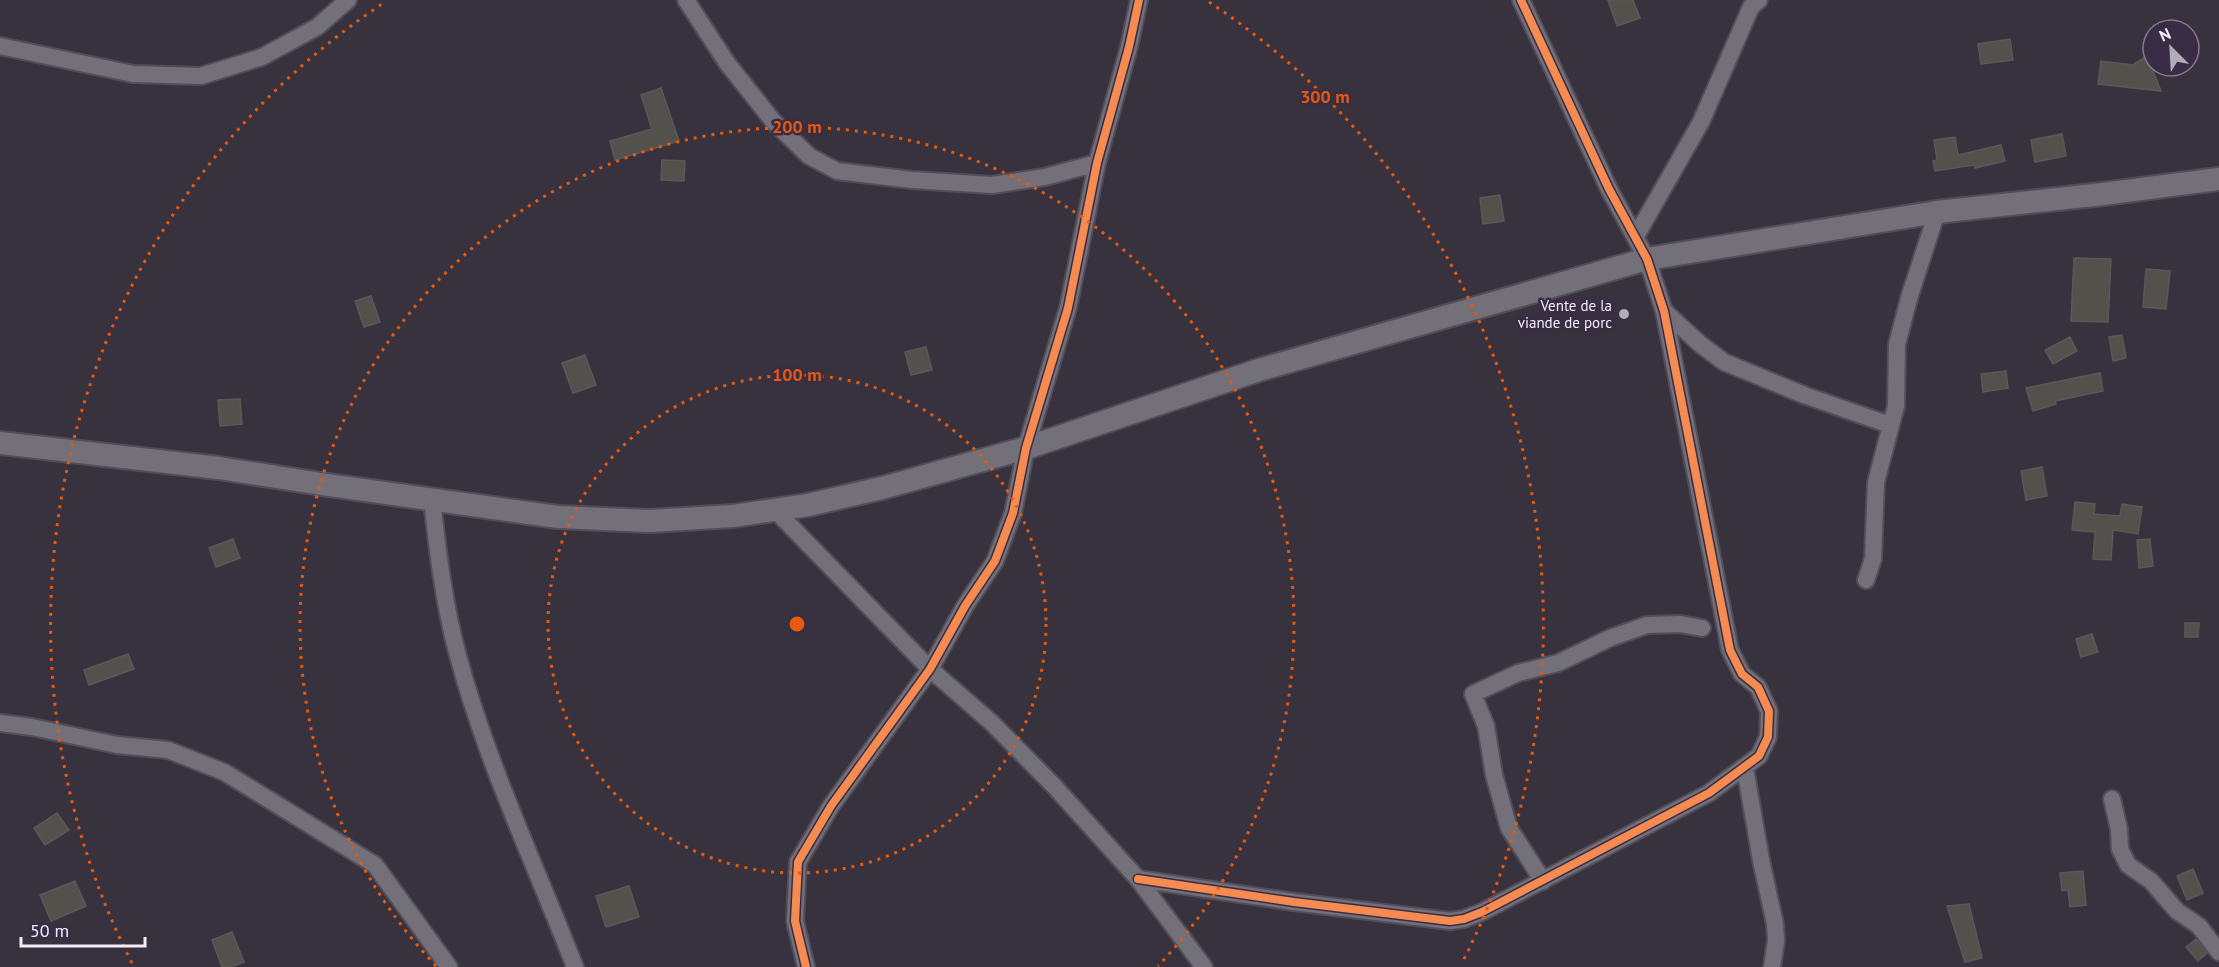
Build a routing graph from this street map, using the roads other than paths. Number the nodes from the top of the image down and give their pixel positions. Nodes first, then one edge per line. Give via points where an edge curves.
1 (348, 0) edge
2 (686, 0) edge
3 (1139, 0) edge
4 (1521, 0) edge
5 (1759, 0) edge
6 (0, 46) edge
7 (1097, 163) junction
8 (2219, 179) edge
9 (1937, 212) junction
10 (1636, 236) junction
11 (1647, 259) junction
12 (1664, 311) junction
13 (1890, 425) junction
14 (0, 443) edge
15 (1026, 448) junction
16 (432, 500) junction
17 (775, 510) junction
18 (1866, 580) dead end
19 (1702, 628) dead end
20 (930, 669) junction
21 (0, 723) edge
22 (1745, 768) junction
23 (2112, 799) dead end
24 (1138, 879) junction
25 (1543, 881) junction
26 (2219, 952) edge
27 (449, 967) edge
28 (576, 967) edge
29 (806, 967) edge
30 (1204, 967) edge
31 (1772, 967) edge

1 - 6 street via 317,27 262,57 201,76 133,74
2 - 7 street via 727,63 772,121 809,156 837,171 992,185 1045,177
3 - 7 street
4 - 10 street via 1609,189
5 - 10 street via 1751,7 1701,122
7 - 15 street via 1068,308
8 - 9 main road
9 - 11 main road
9 - 13 street via 1897,344 1896,406
10 - 11 street
11 - 12 street
11 - 15 main road via 1259,370
12 - 13 street via 1724,362
12 - 22 street via 1730,650 1742,674 1758,687 1768,711 1768,737 1759,756
13 - 18 street via 1876,482 1873,559
14 - 16 main road via 219,468
15 - 17 main road via 882,489
15 - 20 street via 1013,513 995,561
16 - 17 main road via 558,517 649,521
16 - 28 street via 440,577 462,668 483,736
17 - 20 street
19 - 25 street via 1647,625 1473,694 1486,726 1509,828
20 - 24 street via 992,723
20 - 29 street via 831,806 798,862 795,921
21 - 27 street via 117,745 168,750 224,772 375,865
22 - 25 street via 1709,793
22 - 31 street via 1775,924
23 - 26 street via 2120,849 2128,866 2151,881 2177,911 2199,926
24 - 25 street via 1450,921 1482,912
24 - 30 street

